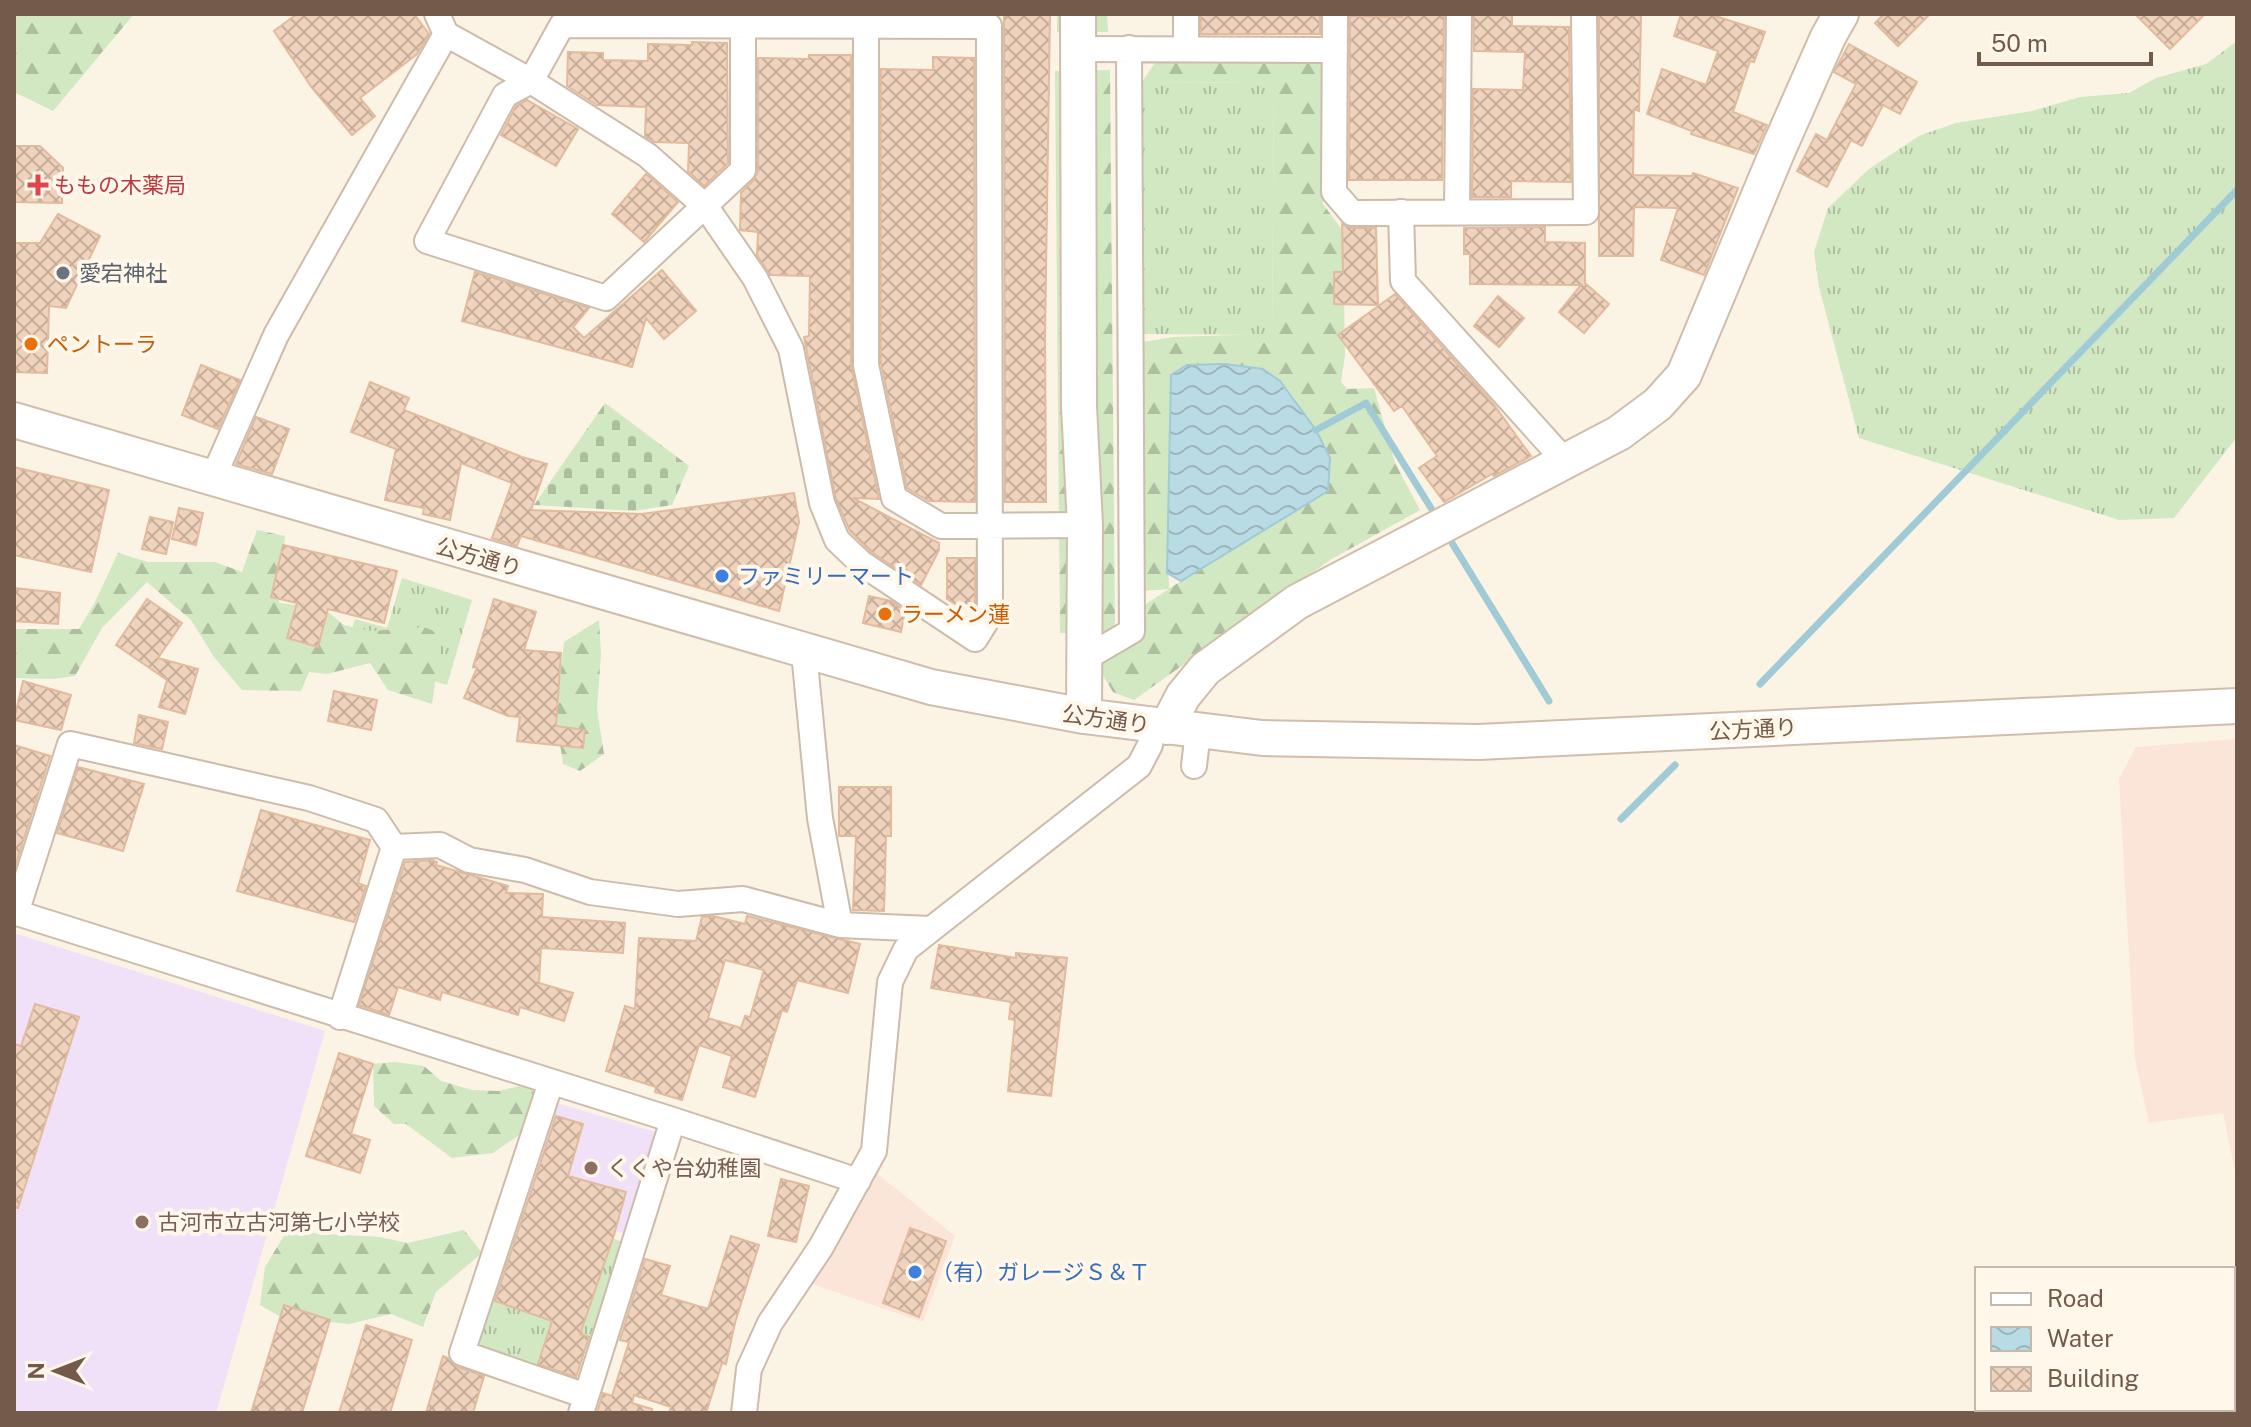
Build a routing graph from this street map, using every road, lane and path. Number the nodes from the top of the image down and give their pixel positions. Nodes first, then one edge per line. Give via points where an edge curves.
1 (1078, 14) edge
2 (1186, 14) edge
3 (1335, 14) edge
4 (1459, 14) edge
5 (1584, 14) edge
6 (1841, 14) edge
7 (742, 20) edge
8 (442, 24) edge
9 (866, 25) junction
10 (1129, 48) junction
11 (1186, 48) junction
12 (1078, 49) junction
13 (1335, 50) junction
14 (531, 81) junction
15 (706, 207) junction
16 (1401, 212) junction
17 (1457, 212) junction
18 (14, 420) edge
19 (1565, 461) junction
20 (212, 480) junction
21 (990, 525) junction
22 (1085, 525) junction
23 (804, 652) junction
24 (1084, 659) junction
25 (2237, 706) edge
26 (1084, 716) junction
27 (1173, 728) junction
28 (1194, 766) dead end
29 (394, 847) junction
30 (15, 912) edge
31 (840, 925) junction
32 (930, 929) junction
33 (340, 1017) junction
34 (551, 1082) junction
35 (673, 1120) junction
36 (858, 1181) junction
37 (584, 1404) edge
38 (744, 1413) edge

1 - 12 street
2 - 11 street
3 - 13 street
4 - 17 street
5 - 17 street via 1586,212
6 - 19 street via 1684,375 1658,404 1619,433
7 - 9 street
7 - 14 street via 562,25
7 - 15 street via 743,170
8 - 14 street
8 - 20 street via 276,335
9 - 21 street via 866,365 894,498 941,526
9 - 21 street via 989,26
10 - 11 street
10 - 12 street
10 - 24 street via 1132,631
11 - 13 street
12 - 22 street via 1079,406
13 - 16 street via 1334,192 1352,213
14 - 15 street via 647,155
14 - 15 street via 505,95 427,241 606,298
15 - 21 street via 755,278 791,349 822,503 837,540 861,563 975,639 990,615
16 - 17 street
16 - 19 street via 1403,281
18 - 20 street, 公方通り
19 - 27 street via 1297,602 1205,669 1183,696
20 - 23 street, 公方通り
21 - 22 street
22 - 24 street
23 - 26 street, 公方通り via 931,687
23 - 31 street via 820,818
24 - 26 street
25 - 27 street, 公方通り via 1478,742 1262,738
26 - 27 street, 公方通り
27 - 28 street
27 - 32 street via 1150,745 1139,766
29 - 30 street via 376,820 309,798 70,744
29 - 31 street via 440,845 469,860 525,870 590,892 678,904 743,899
29 - 33 street
30 - 33 street
31 - 32 street
32 - 36 street via 906,949 890,982 874,1151
33 - 34 street
34 - 35 street
34 - 37 street via 462,1353
35 - 36 street
35 - 37 street
36 - 38 street via 770,1323 749,1369

